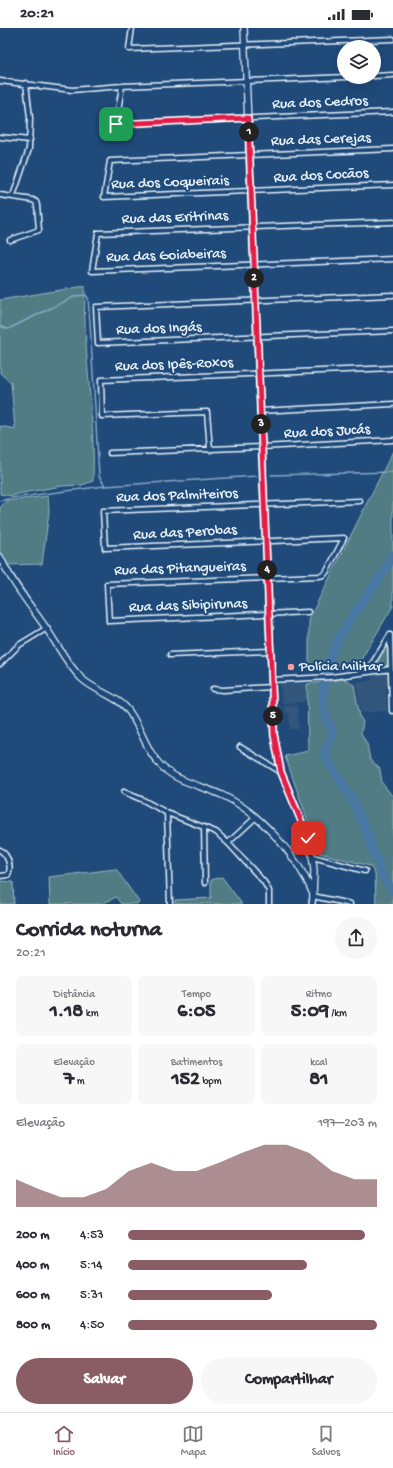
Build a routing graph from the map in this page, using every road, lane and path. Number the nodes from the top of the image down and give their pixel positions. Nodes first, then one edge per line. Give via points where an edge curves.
1 (132, 28) edge
2 (244, 28) edge
3 (393, 39) edge
4 (245, 45) junction
5 (393, 75) edge
6 (381, 76) edge
7 (337, 77) edge
8 (0, 81) edge
9 (246, 82) junction
10 (26, 83) junction
11 (122, 86) junction
12 (393, 112) edge
13 (248, 118) junction
14 (0, 137) edge
15 (30, 140) junction
16 (393, 149) edge
17 (250, 155) junction
18 (110, 161) joint
19 (393, 185) edge
20 (251, 192) junction
21 (0, 195) edge
22 (13, 196) junction
23 (393, 222) edge
24 (252, 228) junction
25 (98, 233) joint
26 (10, 240) dead end
27 (393, 259) edge
28 (254, 265) junction
29 (393, 295) edge
30 (255, 300) junction
31 (393, 331) edge
32 (257, 337) junction
33 (393, 368) edge
34 (259, 374) junction
35 (393, 404) edge
36 (260, 411) junction
37 (393, 440) edge
38 (262, 447) junction
39 (210, 450) junction
40 (110, 453) dead end
41 (360, 501) dead end
42 (264, 505) junction
43 (266, 541) junction
44 (105, 548) joint
45 (0, 557) edge
46 (267, 578) junction
47 (308, 612) dead end
48 (269, 614) junction
49 (109, 621) joint
50 (47, 628) junction
51 (270, 650) junction
52 (170, 655) dead end
53 (0, 664) edge
54 (391, 669) junction
55 (367, 672) junction
56 (271, 680) junction
57 (271, 687) junction
58 (213, 689) dead end
59 (392, 711) edge
60 (240, 747) dead end
61 (281, 772) junction
62 (124, 792) dead end
63 (166, 813) junction
64 (256, 818) junction
65 (204, 827) junction
66 (228, 843) junction
67 (0, 850) edge
68 (313, 857) junction
69 (365, 871) dead end
70 (0, 876) edge
71 (205, 883) dead end
72 (314, 896) junction
73 (170, 904) edge
74 (269, 904) edge
75 (312, 904) edge
76 (350, 904) edge

1 - 4 street via 129,49
2 - 4 main road
3 - 4 street
4 - 9 main road
5 - 6 street
7 - 9 street
8 - 10 street
9 - 11 street
9 - 13 main road
10 - 11 street via 72,90
10 - 15 street
11 - 13 street, Rua dos Cedros via 116,124
12 - 13 street, Rua dos Cedros
13 - 17 main road
14 - 15 street
15 - 22 street via 28,154
16 - 17 street, Rua das Cerejas
17 - 18 street, Rua das Cerejas
17 - 20 main road
18 - 20 street, Rua dos Coqueirais via 104,197
19 - 20 street, Rua dos Cocãos
20 - 24 main road
21 - 22 street
22 - 26 street via 36,202 39,227 36,232
23 - 24 street, Rua das Eritrinas
24 - 25 street, Rua das Eritrinas
24 - 28 main road
25 - 28 street, Rua das Goiabeiras via 92,271
27 - 28 street
28 - 30 main road
29 - 30 street
30 - 32 main road
30 - 32 street, Rua dos Ingás via 96,307 98,343
31 - 32 street
32 - 34 main road
33 - 34 street
34 - 36 main road
34 - 39 street, Rua dos Ipês-Roxos via 101,380 102,416 207,412
35 - 36 street
36 - 38 main road
37 - 38 street, Rua dos Jucás
38 - 39 street, Rua dos Jucás
38 - 42 main road
39 - 40 street, Rua dos Jucás
41 - 42 street
42 - 43 main road
42 - 44 street, Rua dos Palmiteiros via 103,511
43 - 44 street, Rua das Perobas
43 - 46 main road
43 - 46 street, Rua das Perobas via 344,538 324,575
45 - 50 main road via 14,583
46 - 48 main road
46 - 49 street, Rua das Pitangueiras via 107,584
47 - 48 street, Rua das Sibipirunas
48 - 49 street, Rua das Sibipirunas
48 - 51 main road
50 - 53 street via 18,645
50 - 64 main road via 66,659 82,678 128,709 158,763 173,775 233,801
51 - 52 street
51 - 56 main road
54 - 55 street
54 - 55 street via 390,635
54 - 59 street
55 - 56 street
56 - 57 main road
57 - 58 street
57 - 61 main road via 274,735
60 - 61 street
61 - 68 main road via 308,838
62 - 63 street
63 - 65 street
63 - 73 street
64 - 66 street
64 - 72 main road via 295,861
65 - 66 street via 216,832
65 - 71 street
66 - 74 street via 264,882 269,891
67 - 70 street via 7,856 9,872 8,875
68 - 69 street
68 - 72 main road
72 - 75 street
72 - 76 street

